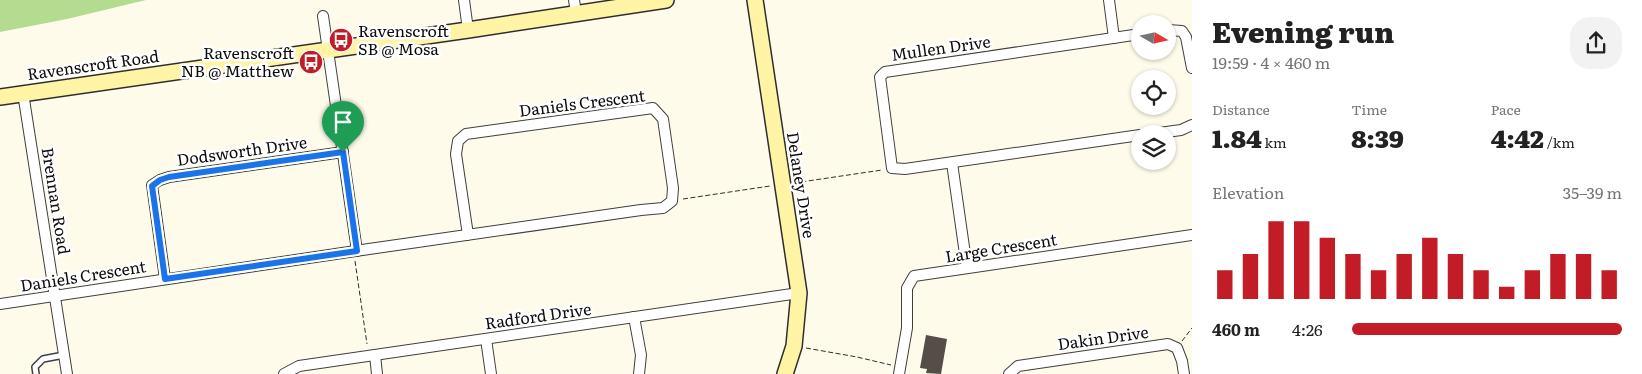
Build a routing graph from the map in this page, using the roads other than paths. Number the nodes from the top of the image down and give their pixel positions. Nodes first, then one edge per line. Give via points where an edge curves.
1 (464, 0) edge
2 (666, 0) edge
3 (755, 0) edge
4 (1109, 0) edge
5 (575, 6) edge
6 (323, 16) dead end
7 (468, 30) junction
8 (1176, 31) edge
9 (1131, 35) edge
10 (1114, 38) junction
11 (328, 50) junction
12 (1192, 68) edge
13 (23, 93) junction
14 (0, 97) edge
15 (1192, 125) edge
16 (1176, 131) edge
17 (1131, 137) edge
18 (343, 152) junction
19 (952, 163) junction
20 (468, 235) junction
21 (1192, 235) edge
22 (357, 251) junction
23 (967, 268) junction
24 (165, 279) junction
25 (798, 292) junction
26 (55, 297) junction
27 (0, 304) edge
28 (634, 317) junction
29 (486, 338) junction
30 (64, 355) junction
31 (375, 355) junction
32 (900, 371) edge
33 (36, 374) edge
34 (67, 374) edge
35 (284, 374) edge
36 (378, 374) edge
37 (492, 374) edge
38 (639, 374) edge
39 (785, 374) edge
40 (1009, 374) edge
41 (1184, 374) edge

1 - 7 street
2 - 5 street, Ravenscroft Road
3 - 25 street, Delaney Drive
4 - 10 street
5 - 7 street, Ravenscroft Road
6 - 11 street
7 - 11 street, Ravenscroft Road
8 - 12 street via 1182,31 1186,37
9 - 10 street, Mullen Drive
10 - 19 street, Mullen Drive via 885,72 880,77 892,168
11 - 13 street, Ravenscroft Road
11 - 18 street
13 - 14 street, Ravenscroft Road
13 - 26 street, Brennan Road
15 - 16 street
17 - 19 street, Mullen Drive
18 - 22 street
18 - 24 street, Dodsworth Drive via 160,180 152,186
19 - 23 street
20 - 20 street, Daniels Crescent via 663,208 672,201 673,188 663,119 653,108 466,134 458,141 456,154
20 - 22 street, Daniels Crescent
21 - 23 street, Large Crescent
22 - 24 street, Daniels Crescent
23 - 32 street, Large Crescent via 914,276 907,288 907,328
24 - 26 street, Daniels Crescent
25 - 28 street, Radford Drive
25 - 39 street, Delaney Drive via 794,346
26 - 27 street, Daniels Crescent
26 - 30 street, Brennan Road
28 - 29 street, Radford Drive
28 - 38 street via 641,355
29 - 31 street, Radford Drive
29 - 37 street
30 - 33 lane via 43,360 35,367
30 - 34 street, Brennan Road
31 - 35 street, Radford Drive via 299,366
31 - 36 street
40 - 41 street, Dakin Drive via 1018,366 1168,344 1177,348

